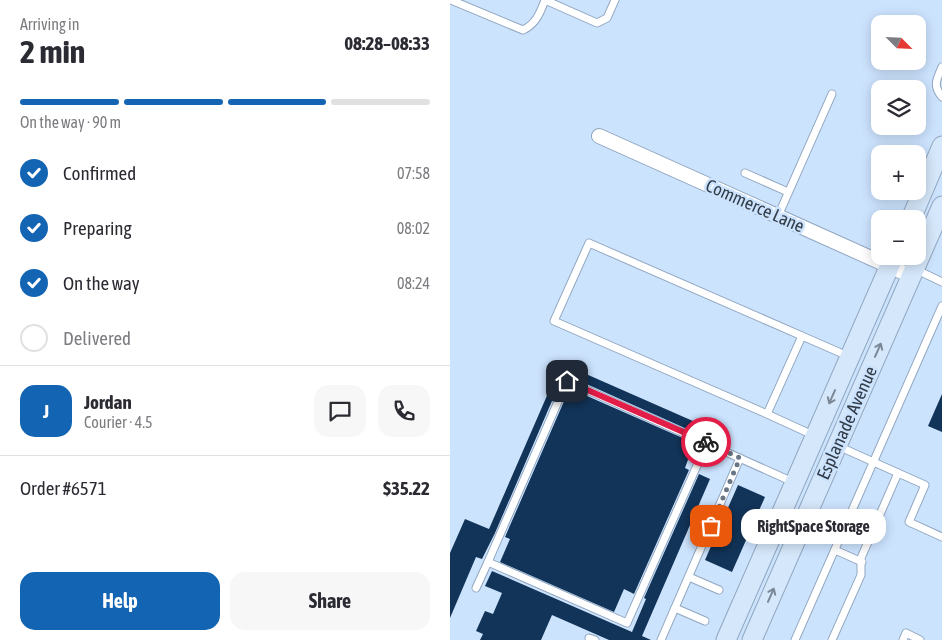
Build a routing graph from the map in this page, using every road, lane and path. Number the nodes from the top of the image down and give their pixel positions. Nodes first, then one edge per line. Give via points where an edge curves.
1 (451, 0) edge
2 (545, 0) edge
3 (615, 0) edge
4 (942, 67) edge
5 (832, 94) dead end
6 (942, 97) edge
7 (599, 136) dead end
8 (942, 146) edge
9 (745, 173) dead end
10 (788, 192) junction
11 (942, 206) edge
12 (915, 210) edge
13 (778, 216) junction
14 (871, 253) edge
15 (890, 265) edge
16 (899, 265) edge
17 (913, 273) junction
18 (942, 282) edge
19 (942, 306) edge
20 (802, 336) junction
21 (850, 357) junction
22 (767, 414) junction
23 (815, 436) junction
24 (707, 443) junction
25 (837, 445) junction
26 (740, 458) junction
27 (874, 462) junction
28 (898, 473) junction
29 (795, 483) junction
30 (942, 537) edge
31 (835, 550) junction
32 (765, 551) junction
33 (786, 561) junction
34 (488, 562) junction
35 (862, 562) junction
36 (689, 577) junction
37 (476, 588) dead end
38 (719, 590) dead end
39 (675, 608) junction
40 (705, 622) dead end
41 (661, 640) edge
42 (726, 640) edge
43 (752, 640) edge
44 (795, 640) edge
45 (832, 640) edge
46 (903, 640) edge
47 (920, 640) edge

1 - 2 lane via 522,30 538,18
2 - 3 lane via 597,23 607,18
4 - 6 lane via 935,83
5 - 10 lane
7 - 13 street, Commerce Lane
8 - 12 main road
9 - 10 lane
10 - 13 lane
11 - 17 main road, Esplanade Avenue
13 - 14 street, Commerce Lane
15 - 21 main road, Esplanade Avenue
16 - 17 street, Commerce Lane
17 - 18 lane
25 -> 17 main road, Esplanade Avenue
19 - 27 lane
20 - 21 lane
20 - 22 lane
20 - 22 lane via 589,243 569,286 554,321
21 -> 23 main road, Esplanade Avenue
22 - 23 lane
23 - 25 main road
23 - 29 main road, Esplanade Avenue
24 - 26 lane
24 - 34 lane via 627,623
24 - 34 lane via 567,381
25 - 27 lane
25 - 33 main road, Esplanade Avenue
26 - 29 lane
26 - 36 lane
27 - 28 lane
27 - 31 lane
28 - 30 lane via 925,485 909,522
28 - 35 lane
29 - 32 main road, Esplanade Avenue
31 - 35 lane
31 - 44 lane
32 - 33 main road
32 - 42 main road, Esplanade Avenue
43 -> 33 main road, Esplanade Avenue
34 - 37 lane
35 - 45 lane via 861,574
36 - 38 lane
36 - 39 lane
39 - 40 lane
39 - 41 lane
46 - 47 lane via 906,634

